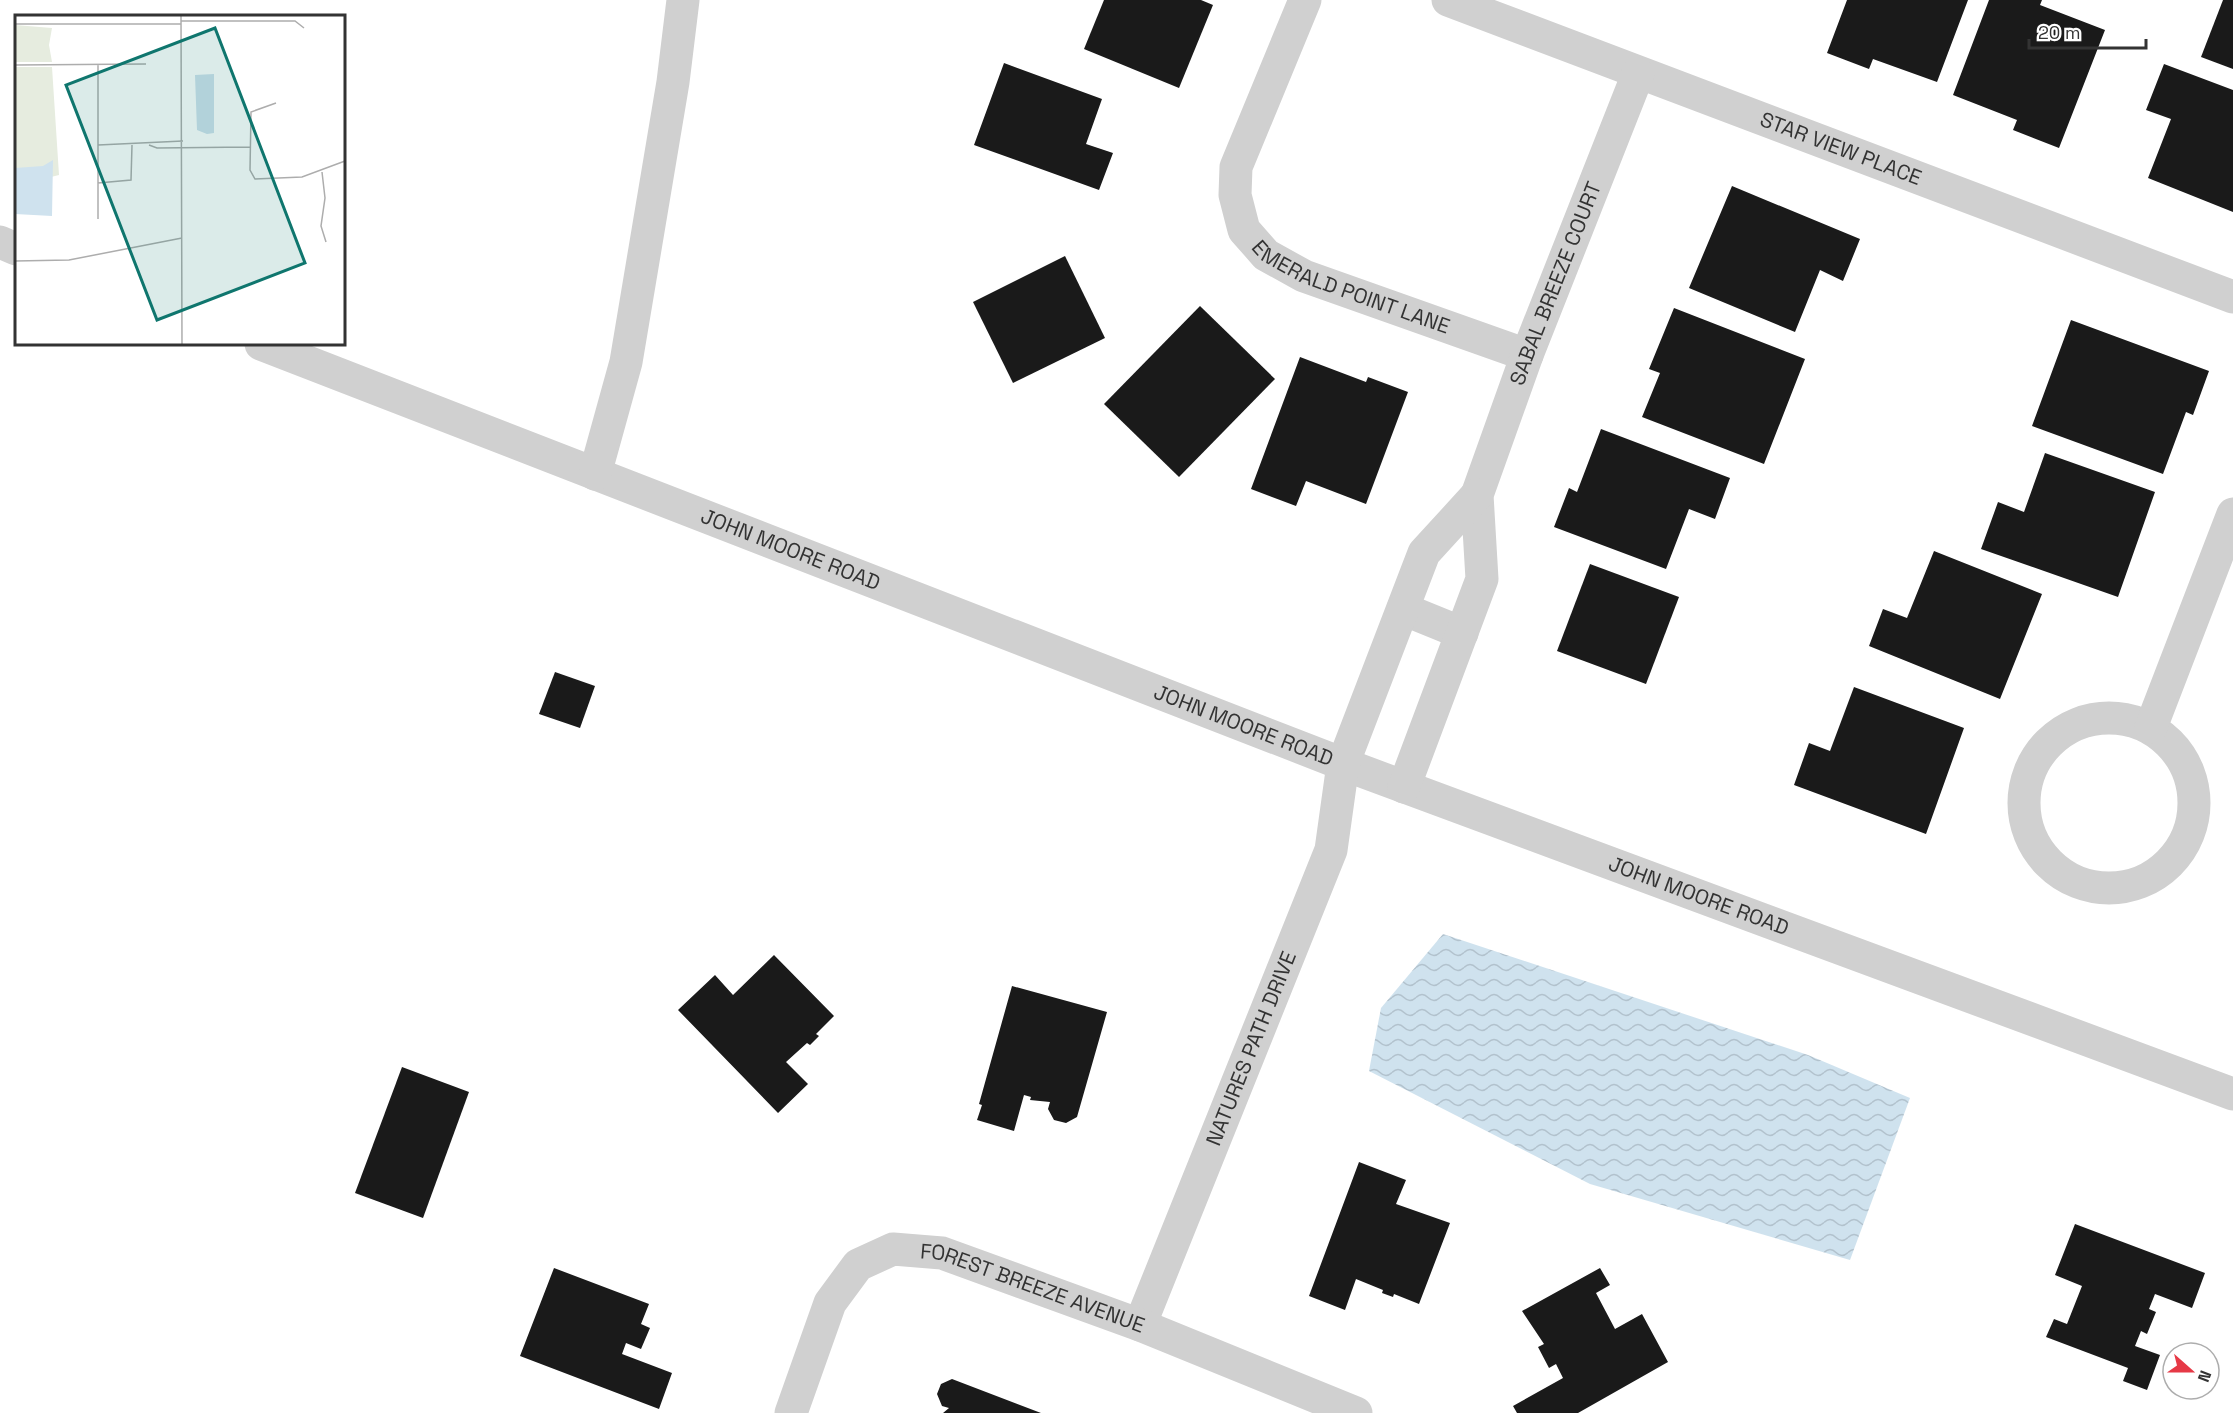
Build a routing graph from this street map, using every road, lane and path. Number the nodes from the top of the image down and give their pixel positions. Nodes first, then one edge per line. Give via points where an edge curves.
1 (683, 0) edge
2 (1305, 0) edge
3 (1448, 0) edge
4 (1638, 74) junction
5 (0, 242) edge
6 (15, 249) edge
7 (2233, 297) edge
8 (264, 345) edge
9 (1527, 355) junction
10 (595, 474) junction
11 (1477, 495) junction
12 (2233, 514) edge
13 (1403, 609) junction
14 (1462, 633) junction
15 (2151, 727) junction
16 (1343, 764) junction
17 (1404, 787) junction
18 (2233, 1094) edge
19 (1140, 1326) junction
20 (791, 1413) edge
21 (1356, 1413) edge

1 - 10 street via 626,363
2 - 9 street, EMERALD POINT LANE via 1236,167 1235,195 1244,230 1266,255 1304,276
3 - 4 street, STAR VIEW PLACE
4 - 7 street, STAR VIEW PLACE
4 - 9 street, SABAL BREEZE COURT
5 - 6 street
8 - 10 street, JOHN MOORE ROAD
9 - 11 street, SABAL BREEZE COURT
10 - 16 street, JOHN MOORE ROAD
11 - 13 street, SABAL BREEZE COURT via 1424,553
11 - 14 street, SABAL BREEZE COURT via 1482,579
12 - 15 street
13 - 14 street
13 - 16 street, SABAL BREEZE COURT
14 - 17 street, SABAL BREEZE COURT
15 - 15 street via 2172,744 2187,766 2194,793 2193,820 2183,846 2166,867 2143,882 2116,888 2089,886 2062,875 2041,855 2027,829 2023,800 2029,771 2044,746 2067,728 2094,718 2123,717
16 - 17 street, JOHN MOORE ROAD
16 - 19 street, NATURES PATH DRIVE via 1331,850
17 - 18 street, JOHN MOORE ROAD
19 - 20 street, FOREST BREEZE AVENUE via 942,1253 893,1249 858,1265 830,1304
19 - 21 street, FOREST BREEZE AVENUE

